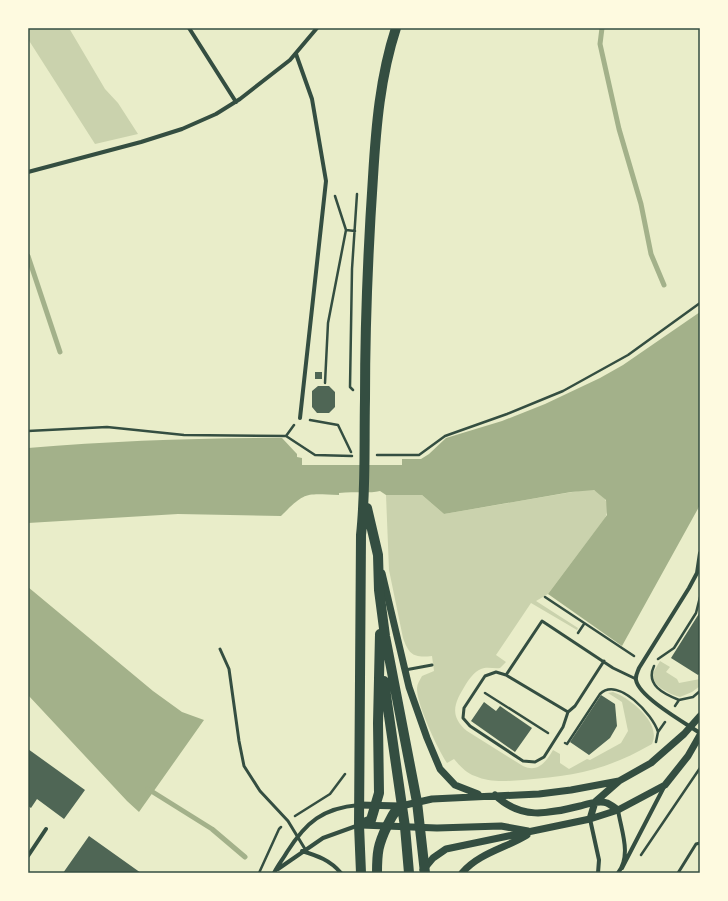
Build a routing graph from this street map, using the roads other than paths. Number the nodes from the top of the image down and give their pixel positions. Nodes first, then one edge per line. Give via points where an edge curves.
1 (190, 28) edge
2 (317, 28) edge
3 (396, 28) edge
4 (296, 54) junction
5 (236, 102) junction
6 (28, 172) edge
7 (300, 418) road end
8 (365, 500) junction
9 (700, 553) edge
10 (378, 555) junction
11 (379, 590) junction
12 (220, 649) dead end
13 (380, 658) junction
14 (604, 661) junction
15 (432, 666) dead end
16 (405, 670) junction
17 (506, 675) junction
18 (636, 678) junction
19 (568, 712) junction
20 (700, 716) edge
21 (690, 727) junction
22 (700, 734) edge
23 (619, 781) junction
24 (665, 785) junction
25 (495, 795) junction
26 (487, 796) junction
27 (417, 802) junction
28 (594, 802) junction
29 (377, 804) junction
30 (359, 805) junction
31 (401, 806) junction
32 (618, 810) junction
33 (590, 819) junction
34 (359, 821) junction
35 (388, 826) junction
36 (405, 827) junction
37 (421, 828) junction
38 (46, 829) dead end
39 (532, 831) junction
40 (298, 835) junction
41 (700, 843) edge
42 (303, 850) junction
43 (28, 856) edge
44 (622, 868) junction
45 (424, 871) edge
46 (275, 872) edge
47 (341, 873) edge
48 (361, 873) edge
49 (377, 873) edge
50 (408, 873) edge
51 (462, 873) edge
52 (598, 873) edge
53 (618, 873) edge
54 (678, 873) edge

1 - 5 street
2 - 4 street
3 - 8 main road via 385,69 377,119 369,234 364,398
4 - 5 street
4 - 7 street via 312,99 326,181
5 - 6 street via 182,129
8 - 10 main road
8 - 30 main road via 361,535
9 - 18 street via 697,573 644,660
10 - 11 main road
10 - 16 street
11 - 13 main road
11 - 27 main road via 385,636
12 - 40 lane via 230,669 244,766 260,791
13 - 29 main road
13 - 31 main road
14 - 17 lane via 542,621
14 - 18 lane via 624,675
14 - 19 lane via 575,706
15 - 16 lane
16 - 26 street via 440,769 455,785
17 - 19 lane
17 - 19 lane via 496,672 485,676 464,708 463,718 470,726 523,761 535,762 544,757 563,727
18 - 21 street via 639,688
20 - 21 street
21 - 22 street
21 - 23 street via 651,763
22 - 24 street via 688,756
23 - 25 street via 539,794
23 - 28 street
24 - 32 street
24 - 44 street
25 - 26 street
25 - 28 street via 506,805 524,813
26 - 27 street
27 - 31 street
27 - 37 main road
28 - 32 street via 607,803
28 - 33 street
29 - 30 street
29 - 31 street
29 - 34 main road via 371,820
30 - 34 main road
30 - 40 street via 325,812
31 - 35 main road via 393,813
31 - 36 main road
32 - 33 street
32 - 44 street via 625,839
33 - 39 street
33 - 52 street via 599,860
34 - 35 street
34 - 42 street
34 - 48 main road
35 - 36 street
35 - 49 main road via 379,845
36 - 37 street
36 - 50 main road
37 - 39 street via 502,826
37 - 45 main road
38 - 43 street
39 - 45 street via 446,849
39 - 51 street via 513,843 484,855
40 - 42 lane
40 - 46 street
41 - 54 lane via 696,844
42 - 46 street
42 - 47 street via 330,862
44 - 53 street

